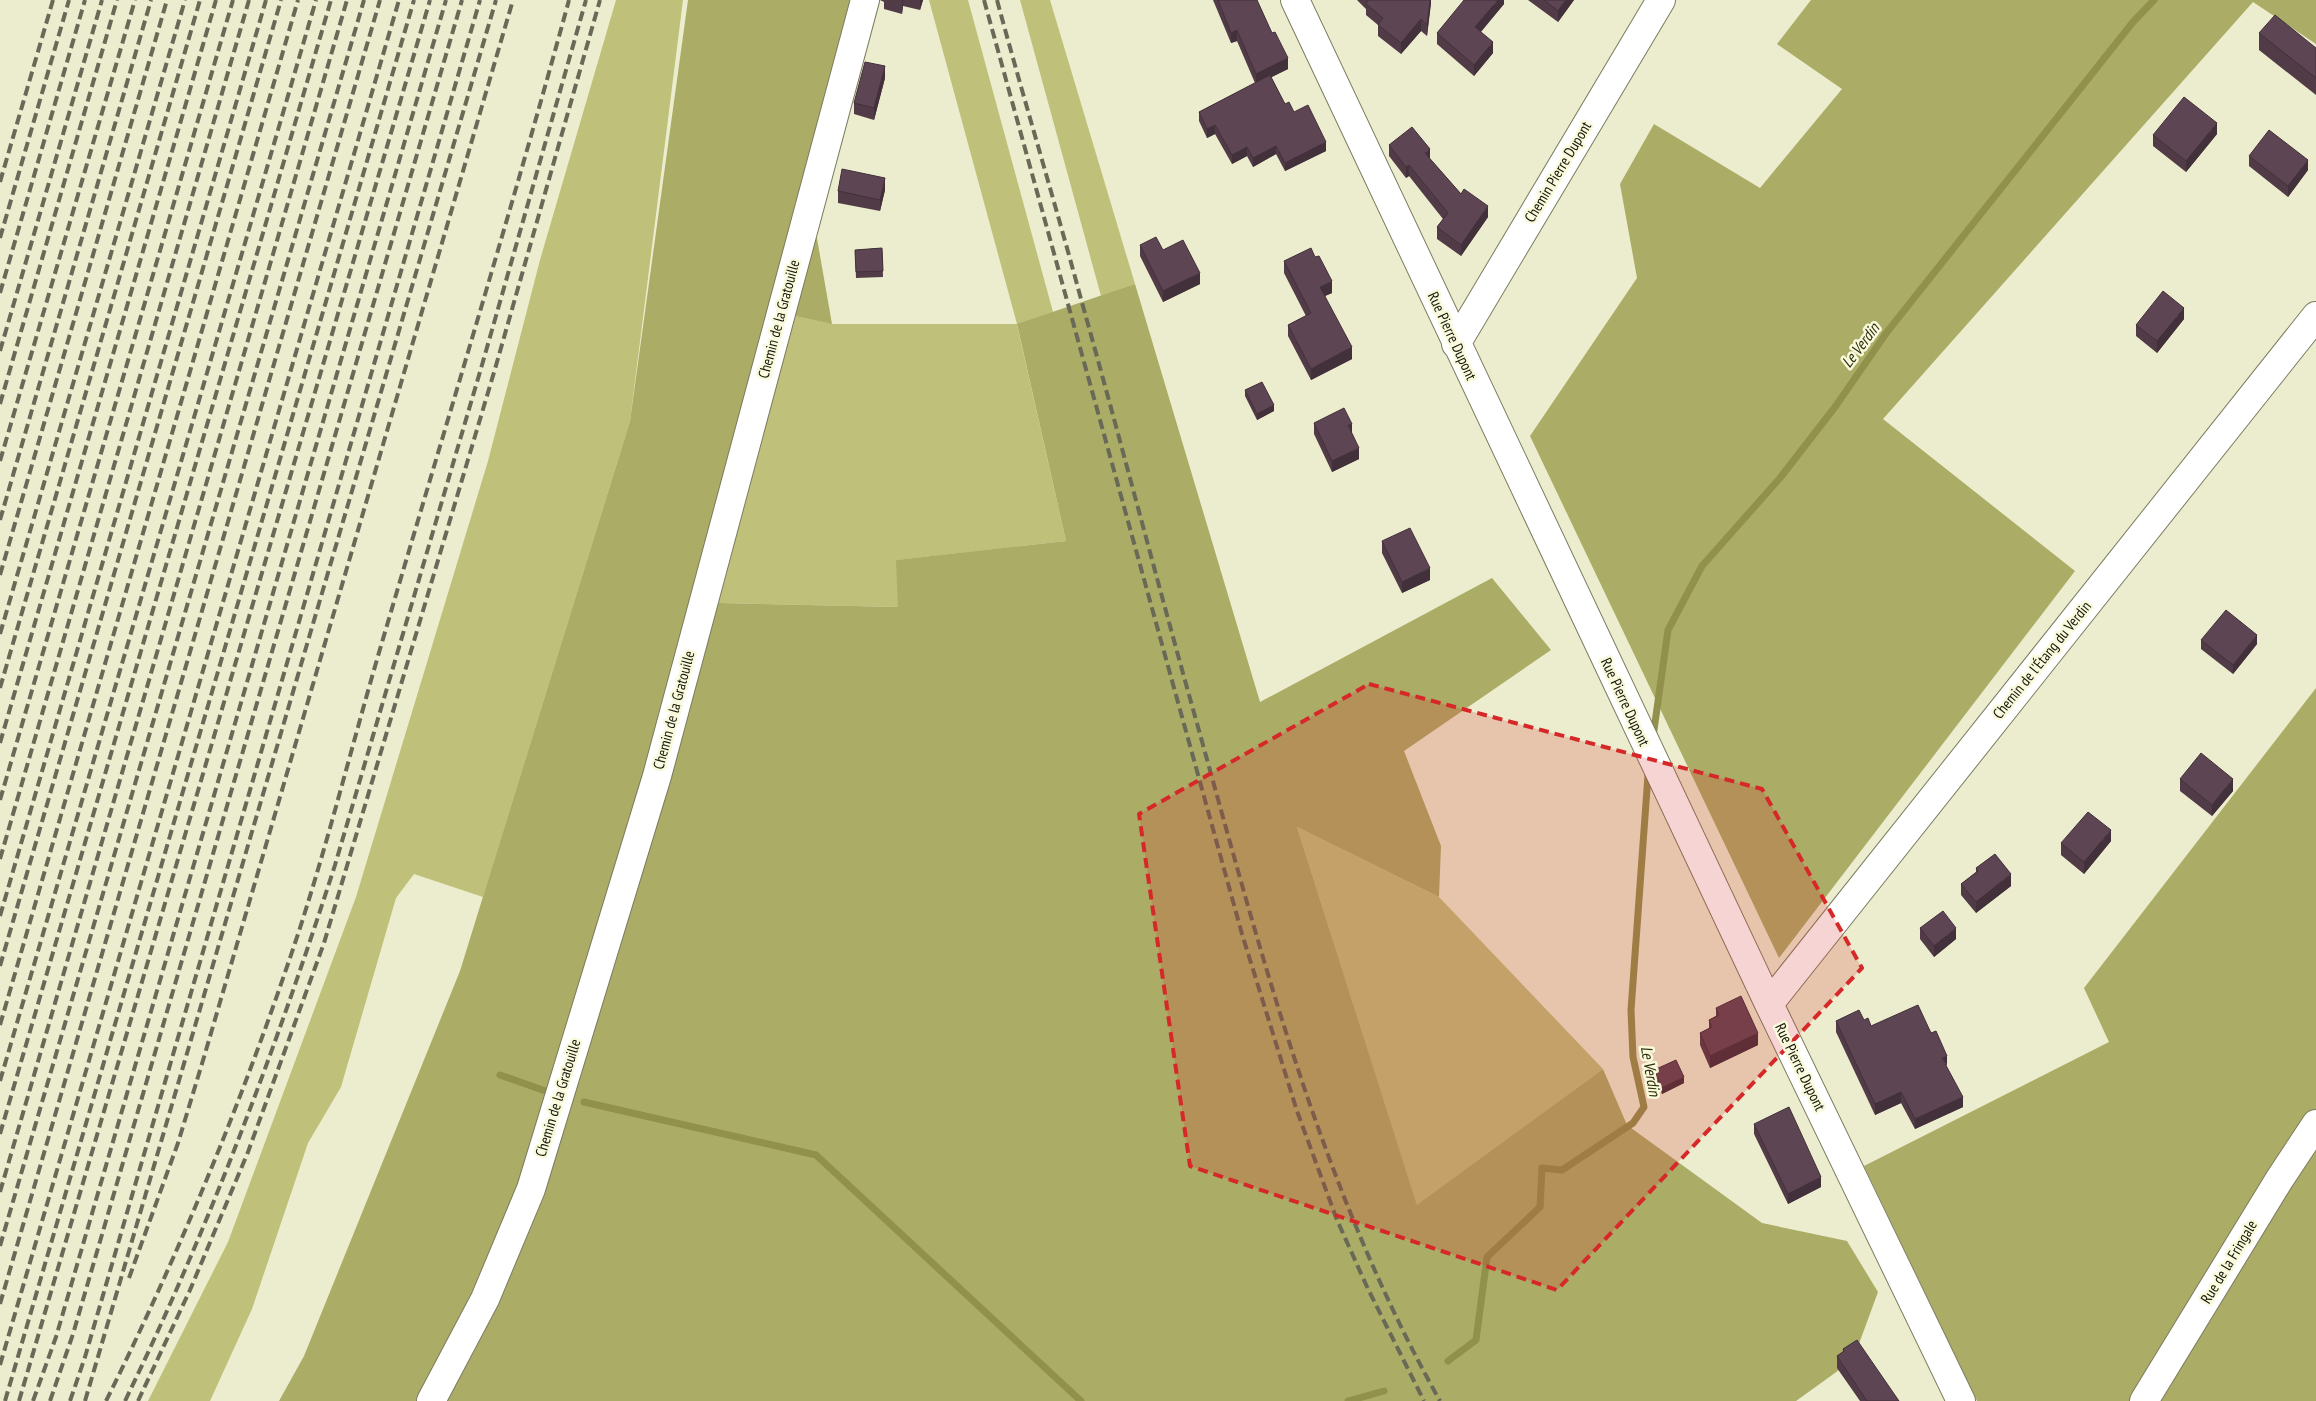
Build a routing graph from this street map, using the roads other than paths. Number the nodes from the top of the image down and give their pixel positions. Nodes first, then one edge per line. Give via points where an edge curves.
1 (865, 0) edge
2 (1295, 0) edge
3 (1660, 0) edge
4 (2316, 316) edge
5 (1456, 344) junction
6 (1769, 1004) junction
7 (2316, 1124) edge
8 (431, 1401) edge
9 (1961, 1401) edge
10 (2144, 1401) edge

1 - 8 street, Chemin de la Gratouille via 656,776 531,1189 485,1299
2 - 5 street, Rue Pierre Dupont
3 - 5 street, Chemin Pierre Dupont
4 - 6 street, Chemin de l'Étang du Verdin
5 - 6 street, Rue Pierre Dupont
6 - 9 street, Rue Pierre Dupont
7 - 10 street, Rue de la Fringale

